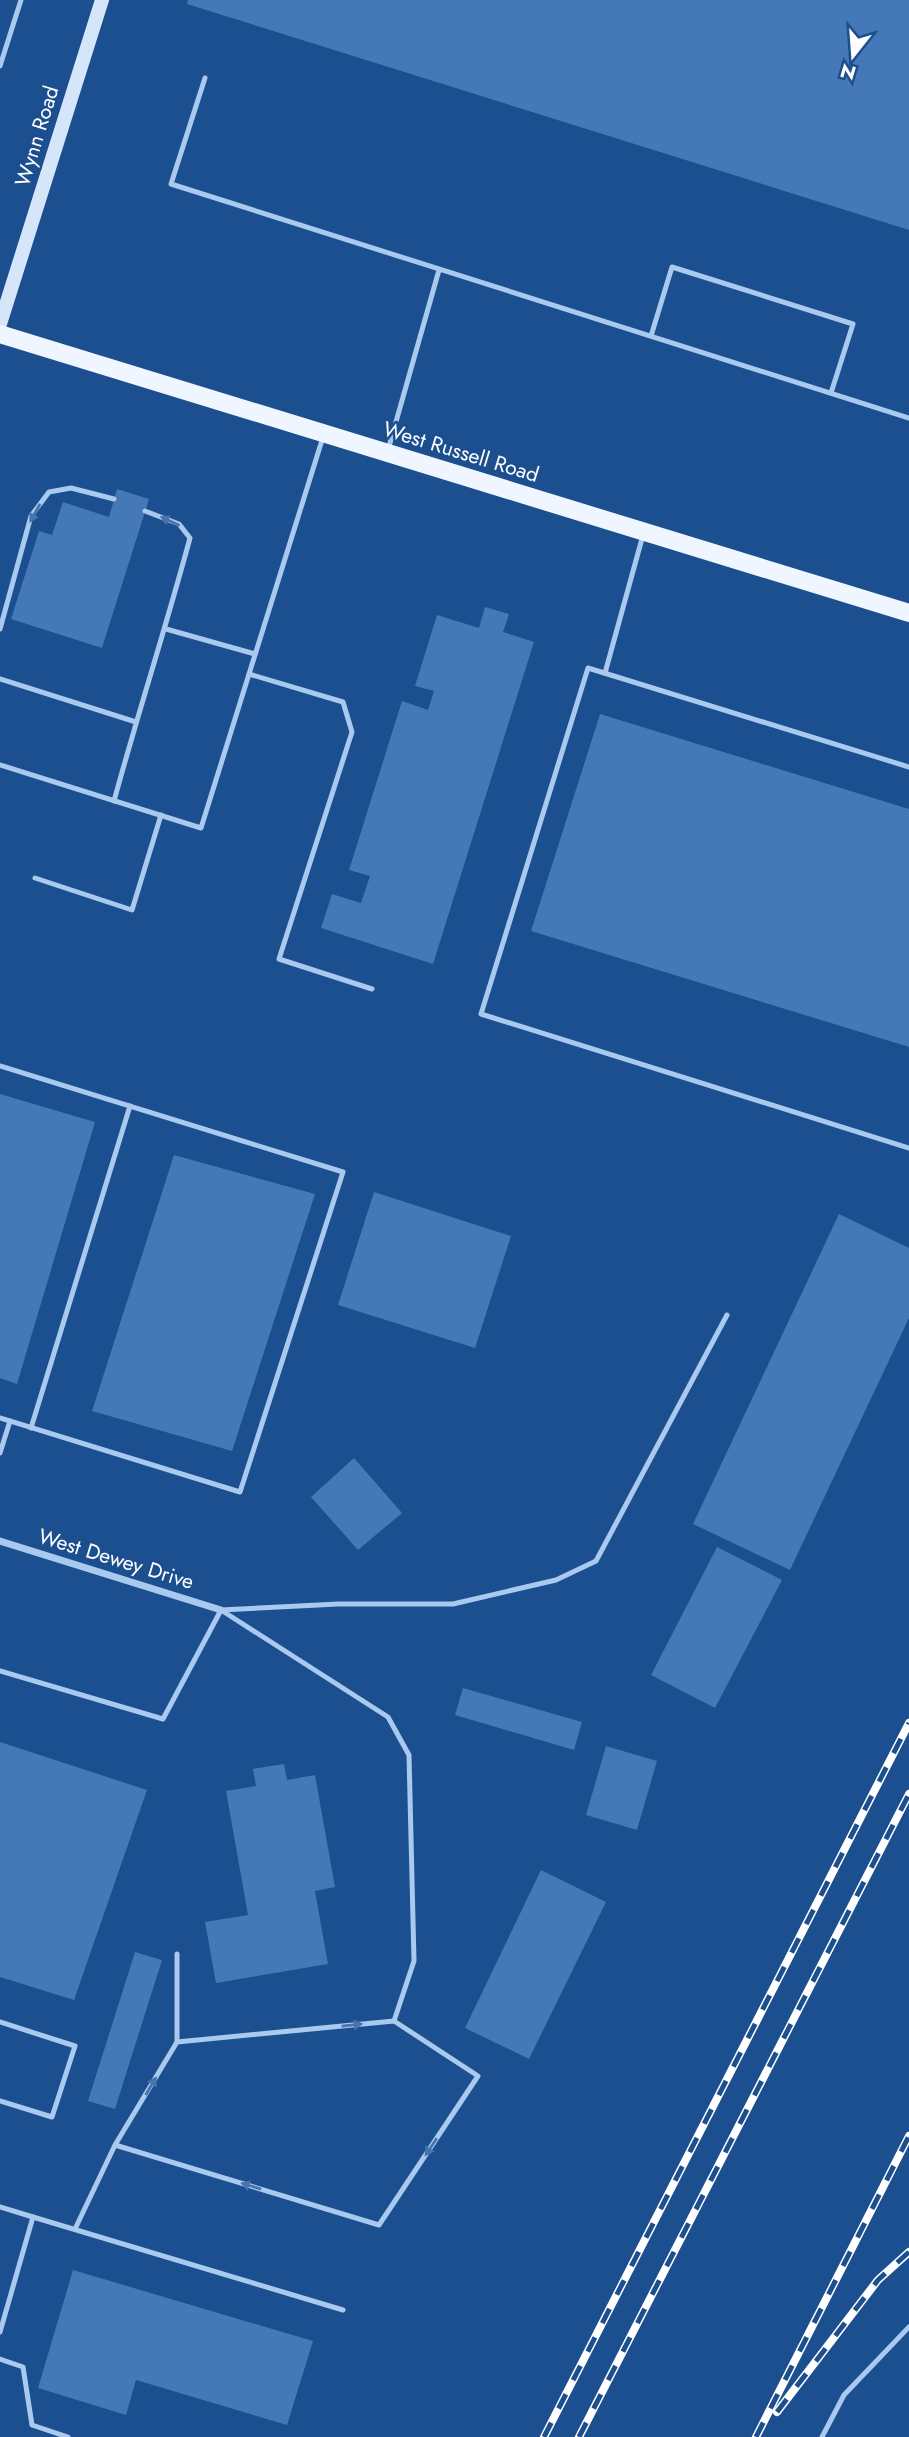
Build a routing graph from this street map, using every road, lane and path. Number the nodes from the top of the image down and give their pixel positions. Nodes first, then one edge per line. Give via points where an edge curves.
1 (21, 0) edge
2 (102, 0) edge
3 (0, 66) edge
4 (205, 78) dead end
5 (439, 270) junction
6 (0, 324) edge
7 (0, 334) edge
8 (651, 337) junction
9 (831, 393) junction
10 (909, 418) edge
11 (324, 433) junction
12 (387, 453) junction
13 (114, 499) dead end
14 (145, 511) dead end
15 (644, 531) junction
16 (909, 613) edge
17 (0, 629) edge
18 (166, 629) junction
19 (255, 654) junction
20 (605, 673) junction
21 (249, 674) junction
22 (0, 679) edge
23 (136, 722) junction
24 (0, 765) edge
25 (909, 767) edge
26 (114, 801) junction
27 (161, 815) junction
28 (35, 878) dead end
29 (372, 989) dead end
30 (0, 1066) edge
31 (130, 1106) junction
32 (909, 1148) edge
33 (727, 1315) dead end
34 (0, 1418) edge
35 (10, 1421) junction
36 (31, 1428) junction
37 (0, 1453) edge
38 (0, 1541) edge
39 (221, 1611) junction
40 (0, 1671) edge
41 (177, 1954) dead end
42 (394, 2021) junction
43 (0, 2022) edge
44 (177, 2042) junction
45 (0, 2101) edge
46 (115, 2145) junction
47 (0, 2207) edge
48 (33, 2217) junction
49 (75, 2229) junction
50 (343, 2310) dead end
51 (2, 2319) edge
52 (909, 2327) edge
53 (0, 2332) edge
54 (0, 2359) edge
55 (68, 2437) edge
56 (821, 2437) edge

1 - 3 lane
2 - 6 street, Wynn Road
4 - 5 lane via 171,184
5 - 8 lane
5 - 12 lane
7 - 11 main road, West Russell Road
8 - 9 lane
8 - 9 lane via 672,267 853,324
9 - 10 lane
11 - 12 main road, West Russell Road
11 - 19 lane
12 - 15 main road, West Russell Road
13 -> 17 lane via 71,488 49,492 31,516
18 -> 14 lane via 190,538 179,524
15 - 16 main road, West Russell Road
15 - 20 lane
18 - 19 lane
18 - 23 lane
19 - 21 lane
20 - 25 lane
20 - 32 lane via 588,668 481,1014
21 - 27 lane via 201,828
21 - 29 lane via 343,702 352,732 279,959
22 - 23 lane
23 - 26 lane
24 - 26 lane
26 - 27 lane
27 - 28 lane via 132,910
30 - 31 lane
31 - 36 lane
31 - 36 lane via 342,1172 240,1492
33 - 39 lane via 596,1561 556,1580 453,1604
34 - 35 lane
35 - 36 lane
35 - 37 lane
38 - 39 street, West Dewey Drive
39 - 40 lane via 163,1719
39 - 42 lane via 388,1717 409,1755 414,1961
41 - 44 lane
44 -> 42 lane
42 -> 46 lane via 478,2076 379,2225
43 - 45 lane via 75,2046 52,2118
46 -> 44 lane
46 - 49 lane
47 - 48 lane
48 - 49 lane
48 - 51 lane
49 - 50 lane
51 - 53 lane
52 - 56 lane via 844,2395
54 - 55 lane via 23,2367 32,2425

